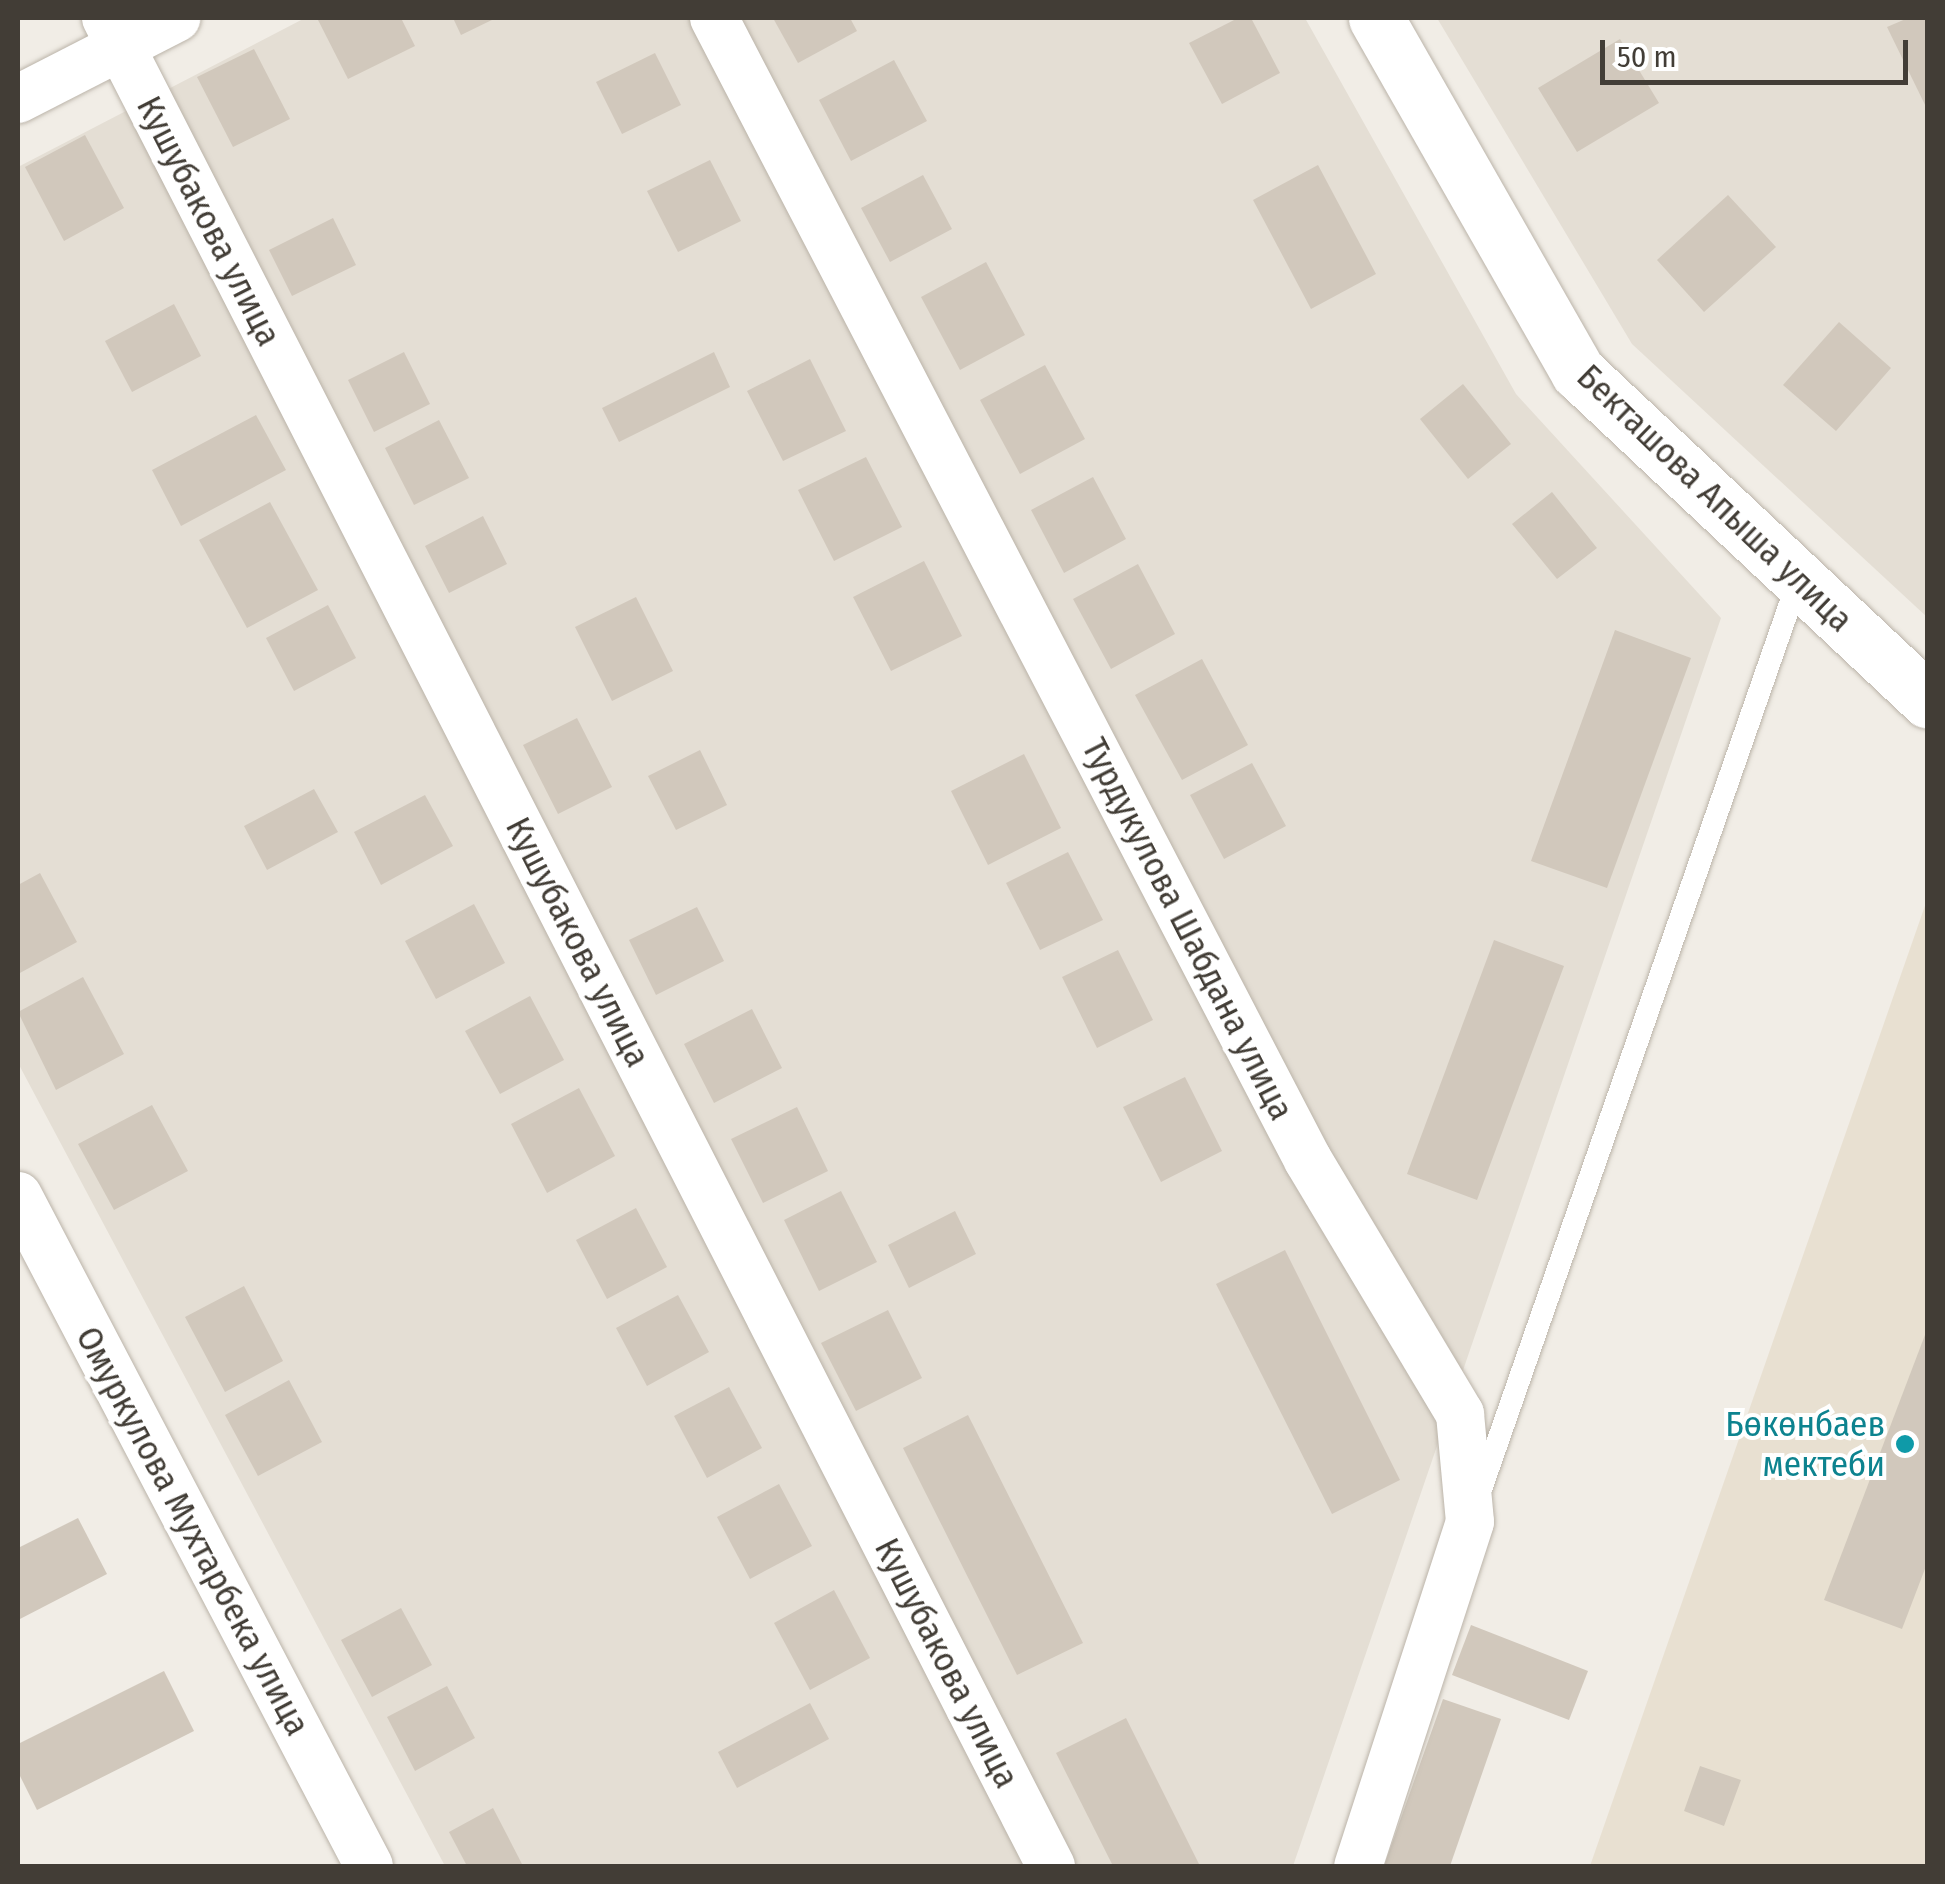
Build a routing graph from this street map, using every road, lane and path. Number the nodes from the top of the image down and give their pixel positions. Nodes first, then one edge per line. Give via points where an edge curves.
1 (176, 18) edge
2 (714, 18) edge
3 (1376, 18) edge
4 (113, 32) edge
5 (18, 99) edge
6 (1799, 580) junction
7 (1928, 701) edge
8 (18, 1196) edge
9 (1470, 1522) junction
10 (368, 1866) edge
11 (1052, 1866) edge
12 (1358, 1866) edge

1 - 4 street
2 - 9 street, Турдукулова Шабдана улица via 1308,1160 1460,1414
3 - 6 street, Бекташова Апыша улица via 1578,372
4 - 5 street
4 - 11 street, Кушубакова улица
6 - 7 street, Бекташова Апыша улица
6 - 9 lane
8 - 10 street, Омуркулова Мухтарбека улица
9 - 12 street, Турдукулова Шабдана улица

